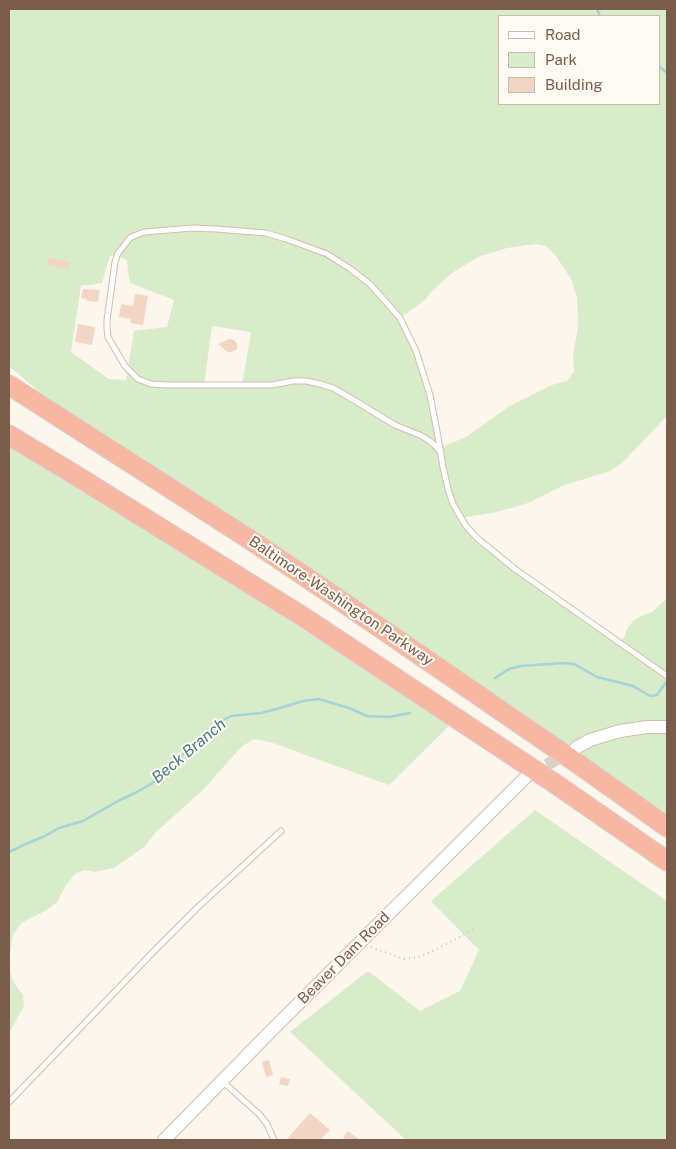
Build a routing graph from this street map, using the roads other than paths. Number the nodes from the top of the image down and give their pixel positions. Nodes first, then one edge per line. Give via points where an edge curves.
1 (9, 385) edge
2 (9, 435) edge
3 (440, 452) junction
4 (667, 675) edge
5 (667, 726) edge
6 (576, 748) tunnel mouth
7 (525, 778) tunnel mouth
8 (667, 827) edge
9 (281, 831) dead end
10 (667, 861) edge
11 (222, 1081) junction
12 (9, 1102) edge
13 (164, 1140) edge
14 (274, 1140) edge

1 - 8 highway, Baltimore-Washington Parkway via 325,590
2 - 10 highway via 305,618
3 - 3 lane via 422,436 320,384 293,381 272,385 167,386 138,379 125,366 108,337 107,320 118,253 136,234 216,228 266,233 327,254 370,284 400,318 416,351 430,395
3 - 4 lane via 453,504 477,538 523,575
5 - 6 street via 620,731
7 - 11 street, Beaver Dam Road
9 - 12 lane via 197,908
11 - 13 street, Beaver Dam Road
11 - 14 lane via 259,1114

